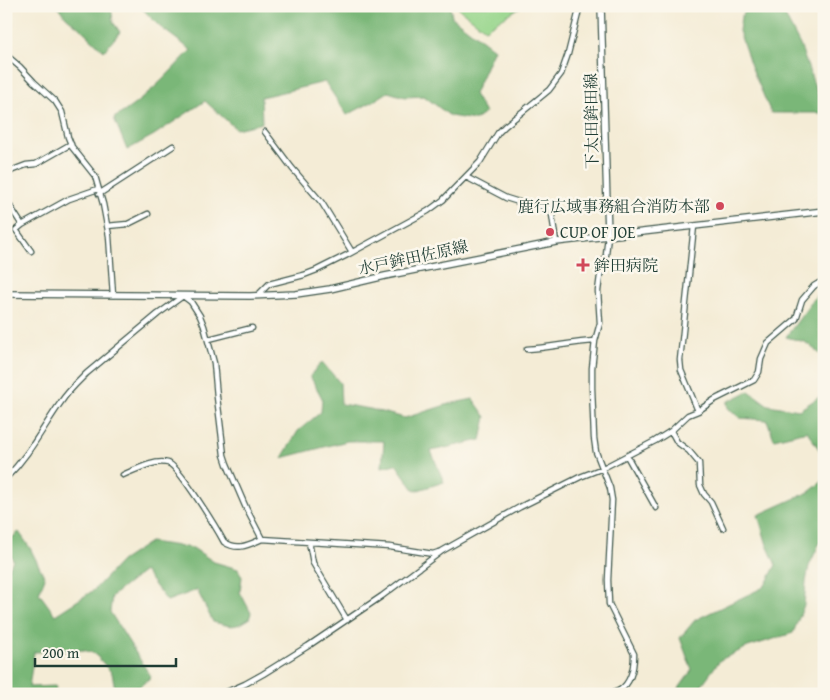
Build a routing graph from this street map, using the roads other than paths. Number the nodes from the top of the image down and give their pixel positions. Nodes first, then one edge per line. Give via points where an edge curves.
1 (9, 6) edge
2 (580, 6) edge
3 (601, 6) edge
4 (6, 10) edge
5 (6, 55) edge
6 (265, 132) dead end
7 (71, 144) junction
8 (173, 146) dead end
9 (6, 175) edge
10 (466, 177) junction
11 (99, 191) junction
12 (6, 200) edge
13 (8, 207) edge
14 (824, 211) edge
15 (148, 214) dead end
16 (22, 225) junction
17 (107, 226) junction
18 (694, 226) junction
19 (608, 235) junction
20 (556, 242) junction
21 (31, 251) dead end
22 (352, 252) junction
23 (824, 280) edge
24 (6, 294) edge
25 (113, 295) junction
26 (258, 295) junction
27 (183, 296) junction
28 (252, 328) dead end
29 (209, 339) junction
30 (595, 341) junction
31 (526, 349) dead end
32 (698, 411) junction
33 (671, 431) junction
34 (627, 456) junction
35 (603, 468) junction
36 (123, 475) dead end
37 (6, 478) edge
38 (656, 508) dead end
39 (722, 528) dead end
40 (262, 539) junction
41 (309, 542) junction
42 (442, 551) junction
43 (346, 620) junction
44 (222, 694) edge
45 (608, 694) edge

1 - 4 street
2 - 10 street via 561,74 549,90 498,132 480,162
3 - 19 main road, 下太田鉾田線
5 - 7 street via 55,101 62,112
6 - 22 street via 322,203
7 - 9 street via 36,164
7 - 11 street via 94,176
8 - 11 street
10 - 20 street via 506,198 551,208
10 - 22 street via 428,210
11 - 16 street via 69,199
11 - 17 street
12 - 13 street
13 - 16 street
14 - 18 main road, 水戸鉾田佐原線
15 - 17 street via 128,224
16 - 21 street via 16,230
17 - 25 street
18 - 19 main road, 水戸鉾田佐原線
18 - 32 street via 680,360
19 - 20 main road, 水戸鉾田佐原線
19 - 30 street via 598,286 600,323
20 - 26 main road, 水戸鉾田佐原線 via 330,289
22 - 26 street via 304,275 269,284
23 - 32 street via 802,300 796,319 768,343 754,380
24 - 25 main road, 水戸鉾田佐原線
25 - 27 main road, 水戸鉾田佐原線
26 - 27 main road, 水戸鉾田佐原線
27 - 29 street via 200,316
27 - 37 street via 77,383 25,458
28 - 29 street
29 - 40 street via 224,455
30 - 31 street
30 - 35 street via 592,368 594,438
32 - 33 street via 688,415
33 - 34 street
33 - 39 street via 677,442 699,464 700,485
34 - 35 street
34 - 38 street
35 - 42 street via 520,507
35 - 45 street via 612,500 609,604 634,654 628,681 620,690
36 - 40 street via 146,465 172,464 224,542 243,547
40 - 41 street
41 - 42 street via 390,547 433,554
41 - 43 street via 313,563
42 - 43 street
43 - 44 street via 263,674

